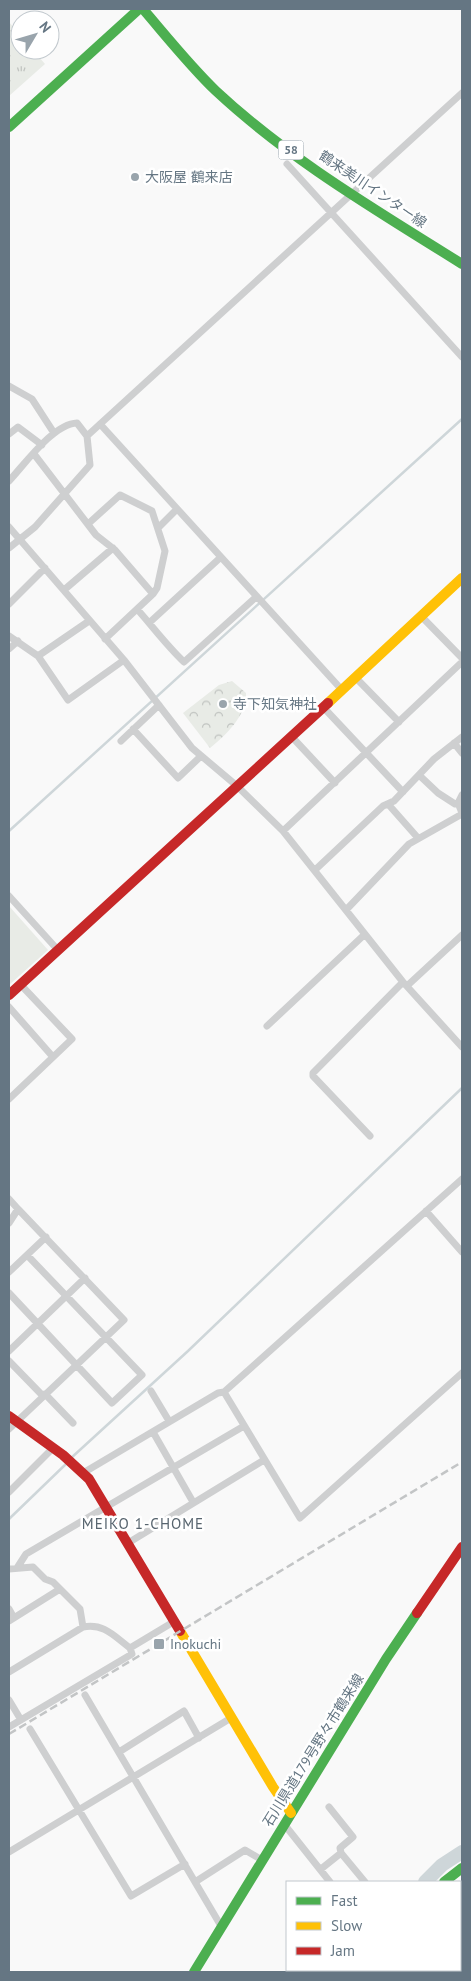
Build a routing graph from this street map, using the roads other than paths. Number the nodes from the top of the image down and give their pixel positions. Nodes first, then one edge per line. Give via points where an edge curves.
1 (141, 9) edge
2 (462, 93) edge
3 (9, 127) edge
4 (287, 164) dead end
5 (353, 194) junction
6 (330, 214) junction
7 (462, 264) edge
8 (462, 357) edge
9 (11, 390) edge
10 (100, 424) junction
11 (54, 433) junction
12 (9, 434) edge
13 (87, 436) junction
14 (42, 445) junction
15 (34, 454) junction
16 (9, 482) edge
17 (65, 494) junction
18 (177, 509) junction
19 (88, 524) junction
20 (9, 527) edge
21 (158, 528) junction
22 (20, 538) junction
23 (9, 548) edge
24 (113, 548) junction
25 (221, 558) junction
26 (45, 568) junction
27 (462, 578) edge
28 (64, 590) junction
29 (9, 593) edge
30 (153, 594) junction
31 (15, 598) junction
32 (260, 601) junction
33 (9, 604) edge
34 (137, 609) junction
35 (421, 616) junction
36 (90, 621) junction
37 (149, 623) junction
38 (9, 636) edge
39 (105, 639) junction
40 (18, 641) junction
41 (9, 649) edge
42 (38, 656) junction
43 (124, 660) junction
44 (462, 660) edge
45 (356, 678) junction
46 (342, 690) junction
47 (159, 705) junction
48 (324, 708) junction
49 (399, 722) junction
50 (133, 729) junction
51 (292, 737) junction
52 (462, 737) edge
53 (121, 741) dead end
54 (454, 743) junction
55 (367, 753) junction
56 (462, 754) edge
57 (201, 756) junction
58 (419, 775) junction
59 (335, 783) junction
60 (237, 786) junction
61 (403, 792) junction
62 (462, 795) edge
63 (458, 803) junction
64 (388, 804) junction
65 (462, 814) edge
66 (283, 831) junction
67 (418, 838) junction
68 (315, 870) junction
69 (9, 896) edge
70 (346, 910) junction
71 (364, 935) junction
72 (462, 935) edge
73 (57, 949) junction
74 (20, 984) junction
75 (406, 984) junction
76 (9, 995) edge
77 (9, 1007) edge
78 (267, 1026) dead end
79 (462, 1047) edge
80 (53, 1057) junction
81 (9, 1099) edge
82 (370, 1136) dead end
83 (462, 1179) edge
84 (9, 1199) edge
85 (18, 1209) junction
86 (426, 1212) junction
87 (9, 1223) edge
88 (46, 1238) junction
89 (462, 1252) edge
90 (27, 1255) junction
91 (9, 1272) edge
92 (85, 1278) junction
93 (9, 1293) edge
94 (66, 1296) junction
95 (38, 1323) junction
96 (106, 1337) junction
97 (9, 1351) edge
98 (9, 1361) edge
99 (76, 1365) junction
100 (462, 1373) edge
101 (151, 1391) dead end
102 (224, 1392) junction
103 (44, 1395) junction
104 (13, 1419) edge
105 (169, 1421) junction
106 (73, 1423) dead end
107 (244, 1426) junction
108 (9, 1429) edge
109 (153, 1432) junction
110 (53, 1448) junction
111 (264, 1460) junction
112 (174, 1468) junction
113 (83, 1473) junction
114 (9, 1492) edge
115 (193, 1502) junction
116 (105, 1506) junction
117 (128, 1543) junction
118 (462, 1547) edge
119 (13, 1569) edge
120 (60, 1589) junction
121 (9, 1609) edge
122 (11, 1620) edge
123 (175, 1622) junction
124 (83, 1627) junction
125 (130, 1648) junction
126 (9, 1672) edge
127 (85, 1695) dead end
128 (9, 1700) edge
129 (231, 1718) junction
130 (20, 1720) junction
131 (9, 1727) edge
132 (30, 1729) dead end
133 (199, 1738) junction
134 (119, 1752) junction
135 (134, 1779) junction
136 (329, 1806) dead end
137 (78, 1811) junction
138 (291, 1813) junction
139 (284, 1824) junction
140 (9, 1852) edge
141 (341, 1854) junction
142 (262, 1860) junction
143 (185, 1864) junction
144 (462, 1868) edge
145 (321, 1869) junction
146 (329, 1881) edge
147 (364, 1881) edge
148 (445, 1881) edge
149 (194, 1882) junction
150 (221, 1926) junction
151 (194, 1972) edge

1 - 3 main road
1 - 5 main road, 鶴来美川インター線 / 58 via 216,90 262,130
2 - 5 street
4 - 6 street
5 - 6 street
5 - 7 main road, 鶴来美川インター線 / 58
6 - 8 street
6 - 10 street
9 - 11 street via 32,399
10 - 13 street
10 - 18 street
11 - 13 street via 77,423
11 - 14 street
12 - 14 street via 18,427
13 - 17 street via 90,465
14 - 15 street
15 - 16 street
15 - 17 street
17 - 19 street
17 - 22 street via 35,527
18 - 21 street
18 - 25 street
19 - 21 street via 120,495 152,511
19 - 24 street
20 - 22 street
21 - 30 street via 165,551
22 - 23 street
22 - 26 street
24 - 28 street
24 - 30 street
25 - 32 street
25 - 37 street
26 - 28 street
26 - 31 street
27 - 35 main road
28 - 36 street
29 - 31 street
30 - 34 street
31 - 33 street
32 - 37 street via 184,662
32 - 46 street
34 - 37 street
34 - 39 street
35 - 44 street
35 - 45 main road
36 - 39 street
36 - 42 street
38 - 40 street
39 - 43 street
40 - 41 street
40 - 42 street
42 - 43 street via 68,700
43 - 47 street
44 - 49 street
45 - 46 main road
45 - 49 street
46 - 48 main road
47 - 50 street
47 - 57 street
48 - 51 main road
48 - 55 street
49 - 55 street
50 - 53 street
50 - 57 street via 178,778
51 - 59 street
51 - 60 main road
52 - 54 street
54 - 56 street
54 - 58 street
55 - 59 street
55 - 61 street
57 - 60 street
58 - 61 street
58 - 63 street via 438,793
59 - 66 street
60 - 66 street
60 - 73 main road
61 - 64 street
62 - 63 street
63 - 65 street
64 - 67 street
64 - 68 street
65 - 67 street
66 - 68 street
67 - 70 street
68 - 70 street
69 - 73 street
70 - 71 street
71 - 75 street
71 - 78 street
72 - 75 street
73 - 74 main road
74 - 76 main road
74 - 80 street via 72,1039
75 - 79 street
75 - 82 street via 313,1073
77 - 80 street
80 - 81 street
83 - 86 street
84 - 85 street
85 - 87 street
85 - 88 street
86 - 89 street
86 - 102 street
88 - 90 street
88 - 92 street
90 - 91 street
90 - 94 street
92 - 94 street
92 - 96 street via 124,1320
93 - 95 street
94 - 95 street
94 - 96 street
95 - 97 street
95 - 99 street
96 - 99 street
96 - 99 street via 142,1375 112,1403
98 - 103 street
99 - 103 street
100 - 111 street via 300,1518
101 - 105 street
102 - 105 street
102 - 107 street
103 - 104 street
103 - 106 street
104 - 108 street
104 - 110 main road
105 - 109 street
107 - 111 street
107 - 112 street
109 - 112 street
109 - 113 street
110 - 113 main road
110 - 114 street
111 - 115 street
112 - 115 street
112 - 116 street
113 - 116 main road
115 - 117 street
116 - 117 main road
116 - 119 street via 26,1554
117 - 123 main road
118 - 138 main road, 石川県道179号野々市鶴来線 via 386,1659
119 - 120 street via 33,1567
120 - 122 street
120 - 124 street via 80,1609
121 - 122 street
123 - 125 street
123 - 129 main road
124 - 125 street via 103,1627
124 - 126 street
125 - 130 street via 132,1654
127 - 134 street
128 - 130 street
129 - 133 street
129 - 138 main road
130 - 131 street
132 - 137 street
133 - 134 street via 184,1711
133 - 135 street
134 - 135 street
135 - 137 street
135 - 143 street
136 - 141 street via 353,1837 340,1848
137 - 140 street
137 - 143 street via 131,1896
138 - 139 main road, 石川県道179号野々市鶴来線
139 - 142 main road, 石川県道179号野々市鶴来線
139 - 145 street
141 - 145 street
141 - 147 street
142 - 149 street via 245,1850
142 - 150 main road, 石川県道179号野々市鶴来線
143 - 149 street
144 - 148 main road
145 - 146 street
149 - 150 street
150 - 151 main road, 石川県道179号野々市鶴来線

